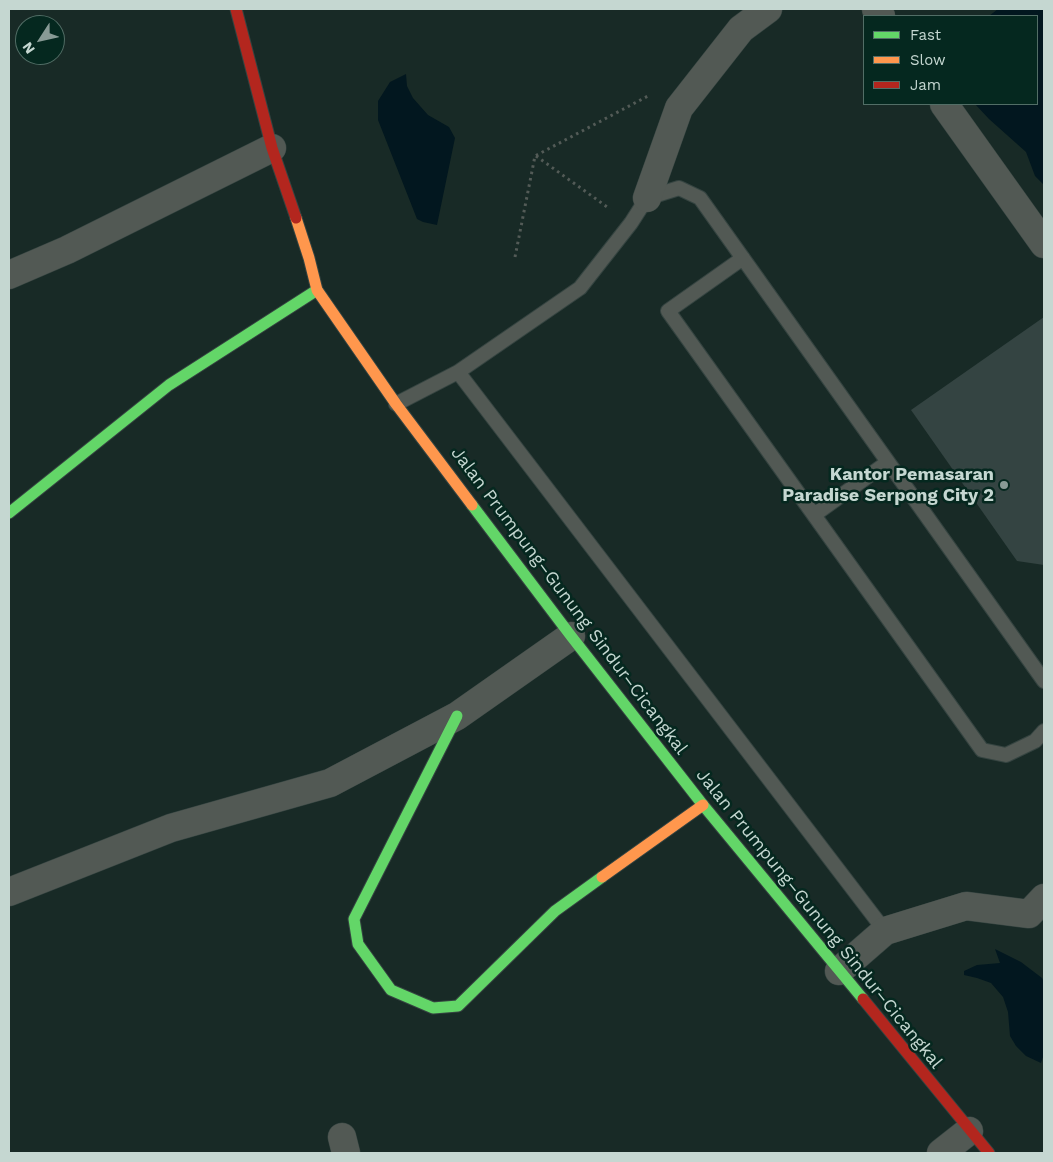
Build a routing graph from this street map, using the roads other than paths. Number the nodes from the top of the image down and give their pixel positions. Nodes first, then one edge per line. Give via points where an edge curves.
1 (236, 9) edge
2 (768, 9) edge
3 (945, 105) edge
4 (272, 148) junction
5 (647, 198) junction
6 (1044, 244) edge
7 (743, 258) junction
8 (9, 275) edge
9 (317, 290) junction
10 (458, 372) junction
11 (396, 404) junction
12 (888, 462) junction
13 (9, 513) edge
14 (814, 515) junction
15 (571, 636) junction
16 (1044, 681) edge
17 (456, 716) junction
18 (1044, 731) edge
19 (703, 804) junction
20 (9, 892) edge
21 (1039, 914) edge
22 (885, 931) junction
23 (839, 971) junction
24 (969, 1131) junction
25 (941, 1153) edge
26 (989, 1153) edge

1 - 4 main road, Jalan Prumpung–Gunung Sindur–Cicangkal
2 - 5 street via 741,29 679,108
3 - 6 street
4 - 8 street via 67,250
4 - 9 main road, Jalan Prumpung–Gunung Sindur–Cicangkal
5 - 7 lane via 679,188 700,198
5 - 10 lane via 580,288
7 - 12 lane
7 - 14 lane via 668,311
9 - 11 main road, Jalan Prumpung–Gunung Sindur–Cicangkal
9 - 13 main road via 169,385
10 - 11 lane
10 - 22 lane
11 - 15 main road, Jalan Prumpung–Gunung Sindur–Cicangkal
12 - 14 lane
12 - 16 lane
14 - 18 lane via 982,750 1006,755 1035,741
15 - 17 street
15 - 19 main road, Jalan Prumpung–Gunung Sindur–Cicangkal
17 - 19 main road via 354,919 358,944 391,990 433,1008 458,1006 555,911
17 - 20 street via 330,783 171,828
19 - 23 main road, Jalan Prumpung–Gunung Sindur–Cicangkal
21 - 22 street via 966,906
22 - 23 street
23 - 24 main road, Jalan Prumpung–Gunung Sindur–Cicangkal
24 - 25 street
24 - 26 main road, Jalan Prumpung–Gunung Sindur–Cicangkal

